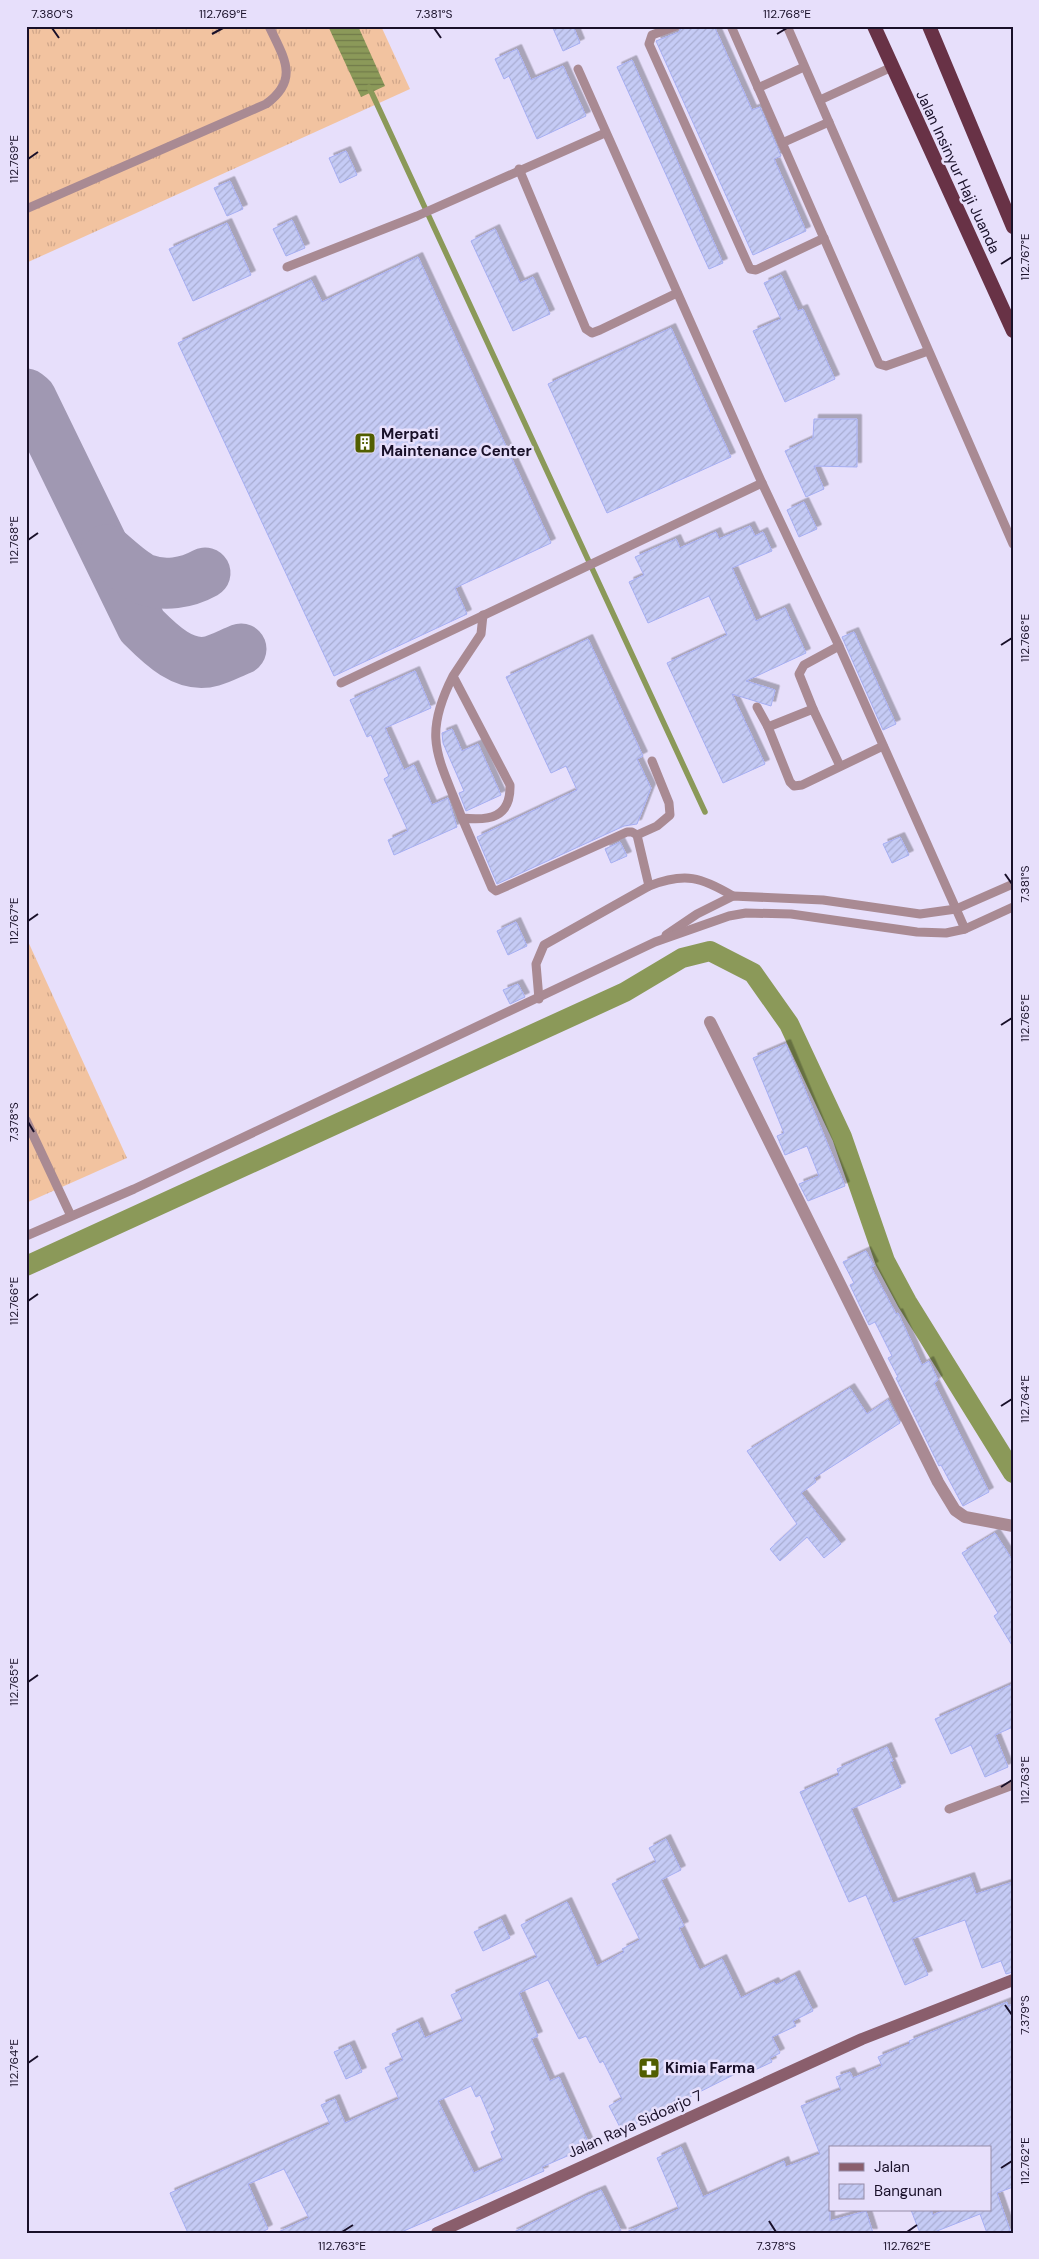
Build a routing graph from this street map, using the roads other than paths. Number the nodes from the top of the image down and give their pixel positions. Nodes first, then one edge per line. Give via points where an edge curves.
1 (269, 26) edge
2 (676, 26) edge
3 (731, 26) edge
4 (787, 26) edge
5 (874, 26) edge
6 (929, 26) edge
7 (804, 67) junction
8 (892, 67) junction
9 (578, 68) dead end
10 (758, 88) junction
11 (820, 100) junction
12 (829, 122) junction
13 (605, 133) junction
14 (782, 143) junction
15 (519, 169) junction
16 (26, 209) edge
17 (1013, 227) edge
18 (824, 238) junction
19 (287, 267) dead end
20 (678, 293) junction
21 (1013, 331) edge
22 (928, 351) junction
23 (762, 483) junction
24 (1013, 544) edge
25 (483, 615) junction
26 (839, 646) junction
27 (453, 676) junction
28 (342, 683) dead end
29 (757, 707) dead end
30 (812, 709) junction
31 (768, 727) junction
32 (883, 746) junction
33 (652, 761) dead end
34 (840, 766) junction
35 (462, 818) junction
36 (637, 835) junction
37 (1013, 884) edge
38 (649, 886) junction
39 (733, 896) junction
40 (1013, 907) edge
41 (956, 909) junction
42 (965, 929) junction
43 (655, 942) junction
44 (539, 999) junction
45 (710, 1022) dead end
46 (26, 1120) edge
47 (71, 1216) junction
48 (26, 1236) edge
49 (1013, 1526) edge
50 (1013, 1785) edge
51 (949, 1809) dead end
52 (1013, 1980) edge
53 (438, 2233) edge

1 - 16 lane via 287,69 286,84 278,95 266,104
2 - 18 lane via 652,35 648,44 750,269 756,270
3 - 10 lane
4 - 7 lane
5 - 8 highway, Jalan Insinyur Haji Juanda
6 - 17 highway, Jalan Insinyur Haji Juanda
7 - 10 lane
7 - 11 lane
8 - 11 lane
8 - 21 highway, Jalan Insinyur Haji Juanda
9 - 13 lane
10 - 14 lane
11 - 12 lane
12 - 14 lane
12 - 22 lane
13 - 15 lane
13 - 20 lane
14 - 18 lane
15 - 19 lane via 417,216
15 - 20 lane via 586,329 592,333
18 - 22 lane via 879,364 886,366
20 - 23 lane
22 - 24 lane
23 - 25 lane
23 - 26 lane
25 - 27 lane via 481,634
25 - 28 lane
26 - 30 lane via 804,665 798,674
26 - 32 lane
27 - 35 lane via 441,700 434,739
27 - 35 lane via 510,785 510,801 504,810 481,820
29 - 31 lane
30 - 31 lane
30 - 34 lane
31 - 34 lane via 794,786
32 - 34 lane
32 - 41 lane
33 - 36 lane via 670,812 666,820
35 - 36 lane via 496,891 627,832
36 - 38 lane
37 - 41 lane
38 - 39 lane via 667,879 697,879 709,881
38 - 44 lane via 544,945 536,964
39 - 41 lane via 823,900 920,914
39 - 43 lane via 697,914
40 - 42 lane
41 - 42 lane
42 - 43 lane via 946,933 917,932 791,914 746,912
43 - 44 lane
44 - 47 lane via 144,1185
45 - 49 street via 938,1482 956,1510 965,1517
46 - 47 lane
47 - 48 lane
50 - 51 lane
52 - 53 main road, Jalan Raya Sidoarjo 7 via 862,2040

